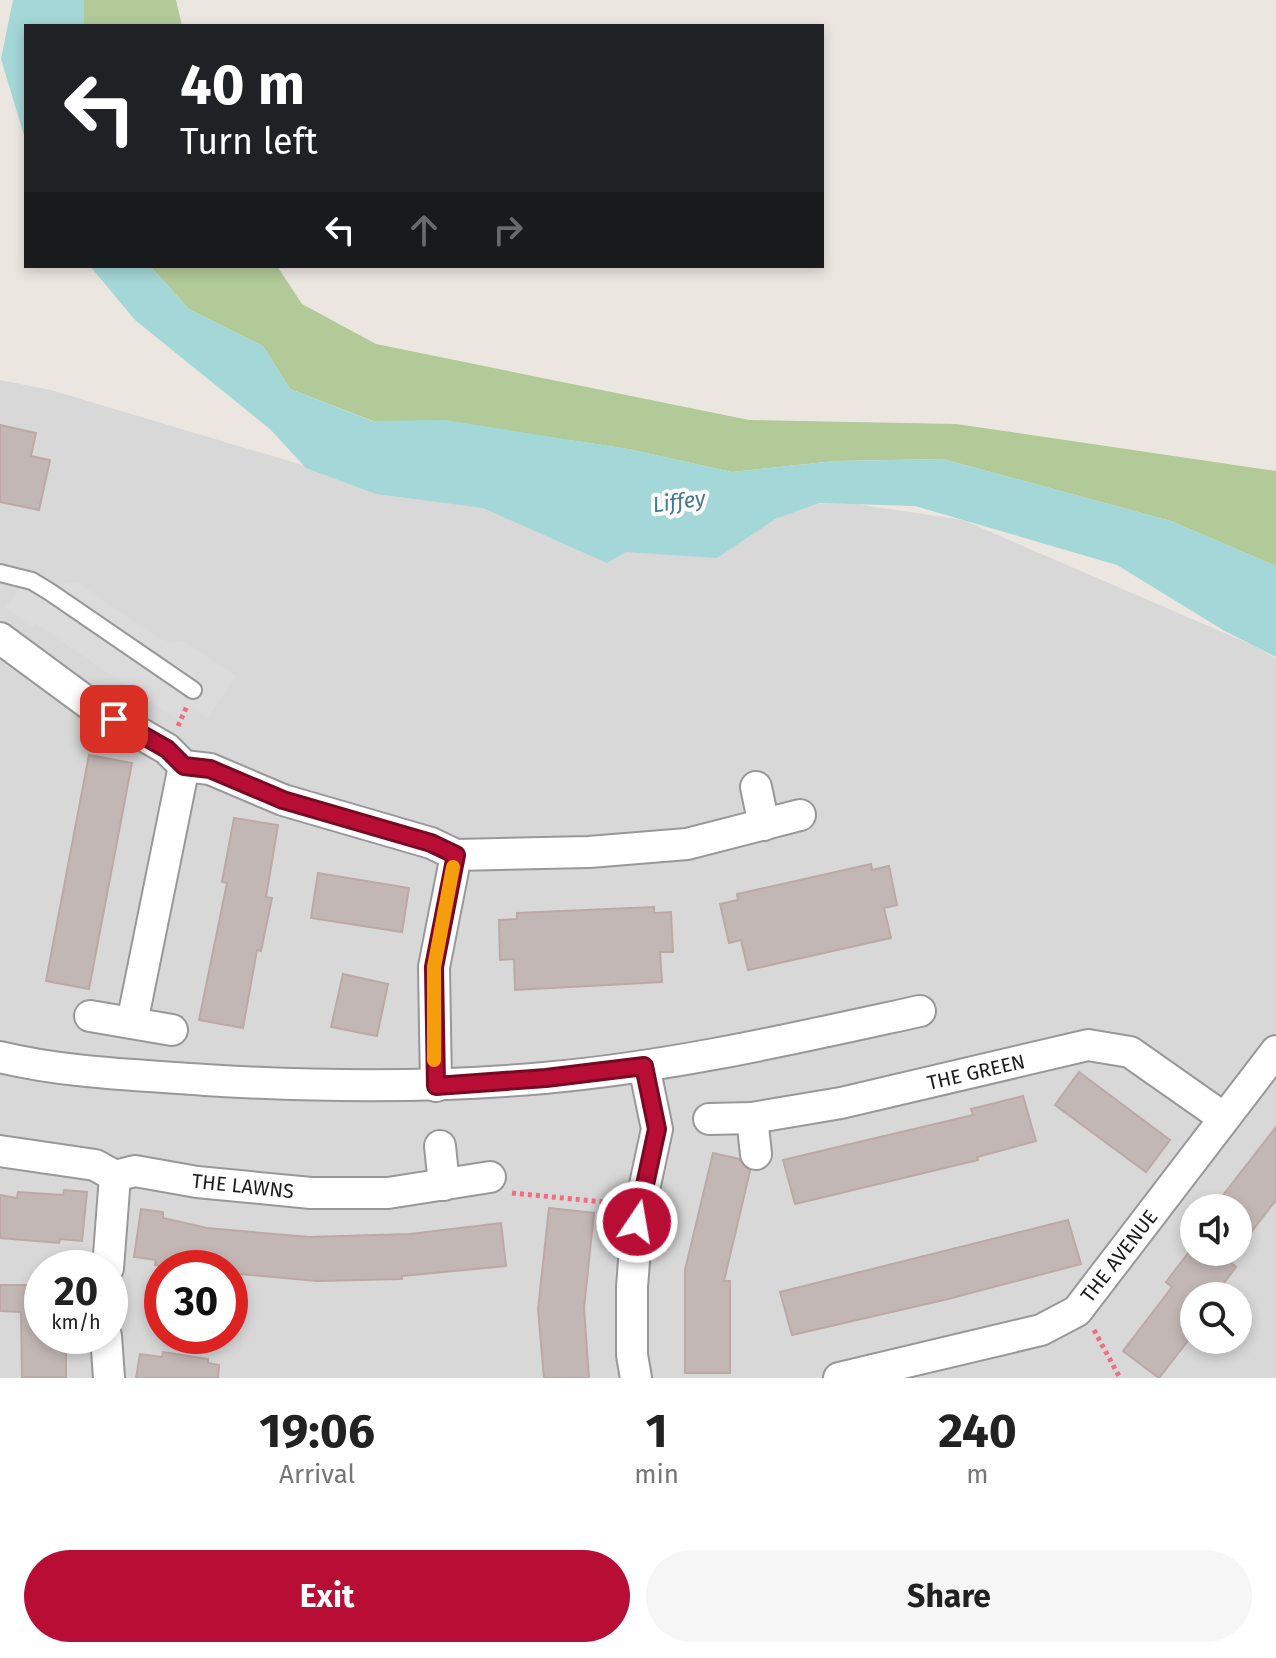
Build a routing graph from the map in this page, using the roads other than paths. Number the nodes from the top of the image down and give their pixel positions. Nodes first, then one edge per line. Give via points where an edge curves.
1 (0, 573) edge
2 (0, 638) edge
3 (193, 690) road end
4 (184, 766) junction
5 (756, 787) dead end
6 (800, 815) dead end
7 (764, 825) junction
8 (456, 855) junction
9 (920, 1011) dead end
10 (90, 1016) dead end
11 (132, 1023) junction
12 (172, 1030) dead end
13 (1276, 1051) edge
14 (0, 1057) edge
15 (644, 1066) junction
16 (436, 1086) junction
17 (752, 1118) junction
18 (1224, 1118) junction
19 (709, 1119) dead end
20 (440, 1146) dead end
21 (0, 1151) edge
22 (756, 1154) dead end
23 (115, 1176) junction
24 (490, 1177) road end
25 (444, 1185) junction
26 (109, 1250) edge
27 (107, 1354) edge
28 (109, 1378) edge
29 (636, 1378) edge
30 (839, 1378) edge

1 - 3 lane via 32,581
2 - 4 street via 88,703 167,749
4 - 8 street via 210,769 283,800
4 - 11 street
5 - 7 street
6 - 7 street
7 - 8 street via 687,844
8 - 16 street via 434,967
9 - 15 street
10 - 11 street
11 - 12 street
13 - 18 street, THE AVENUE
14 - 16 street via 138,1075 324,1087
15 - 16 street
15 - 29 street via 657,1129 640,1206 632,1287
17 - 18 street, THE GREEN via 841,1103 1088,1045 1130,1052
17 - 19 street, THE GREEN
17 - 22 street
18 - 30 street, THE AVENUE via 1077,1311 1041,1330
20 - 25 street
21 - 23 street, THE LAWNS via 95,1165
23 - 25 street, THE LAWNS via 135,1171 311,1193 388,1193
23 - 26 street
24 - 25 street, THE LAWNS
27 - 28 street

